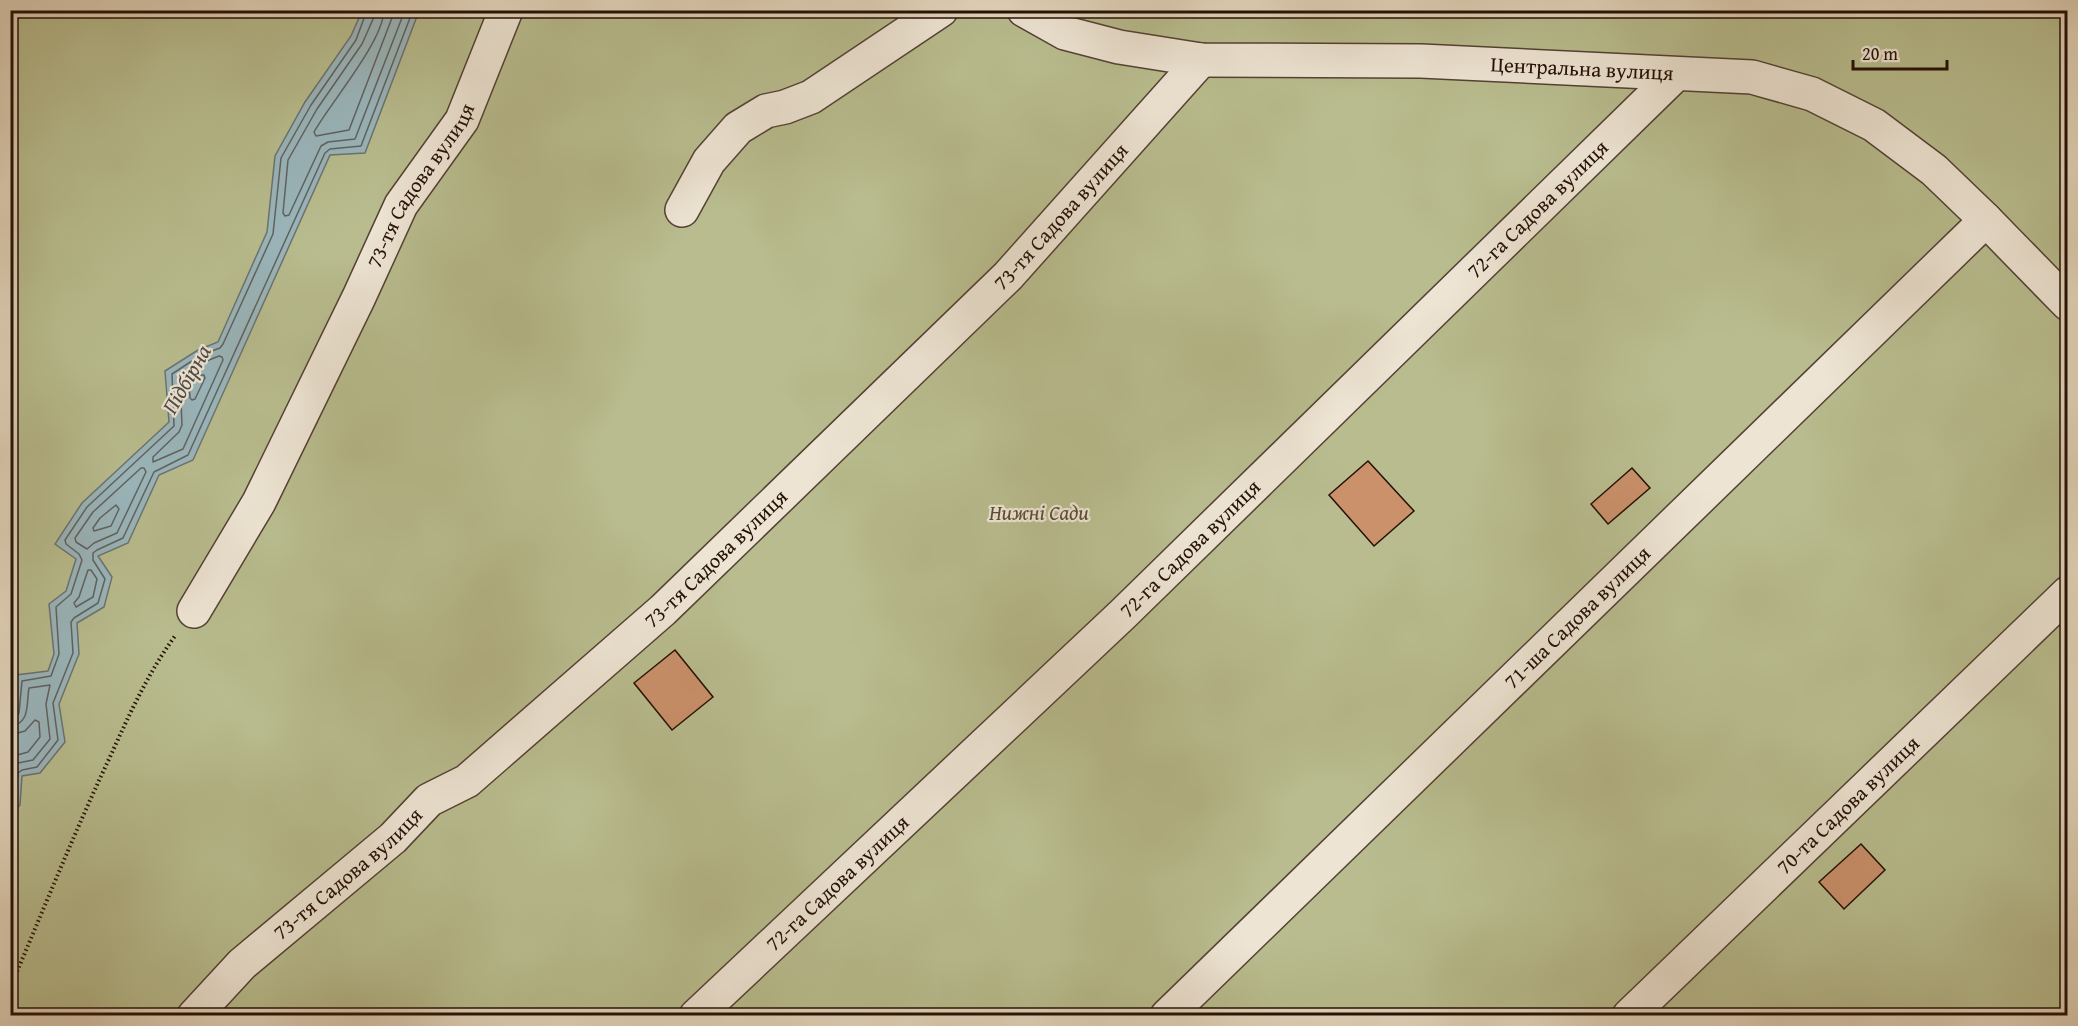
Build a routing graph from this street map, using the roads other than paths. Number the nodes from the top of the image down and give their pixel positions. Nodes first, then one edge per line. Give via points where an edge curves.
1 (506, 10) edge
2 (941, 10) edge
3 (1024, 10) edge
4 (1201, 60) junction
5 (1676, 74) junction
6 (682, 210) dead end
7 (1986, 220) junction
8 (2067, 304) edge
9 (2067, 593) edge
10 (194, 611) road end
11 (194, 1016) edge
12 (696, 1016) edge
13 (1167, 1016) edge
14 (1629, 1016) edge

1 - 10 street, 73-тя Садова вулиця via 462,120 401,205 259,502
2 - 6 street via 811,97 766,111 738,128 709,160
3 - 4 street, Центральна вулиця via 1065,33 1119,47
4 - 5 street, Центральна вулиця via 1421,61
4 - 11 street, 73-тя Садова вулиця via 1008,276 663,610 467,781 429,800 393,838 242,964
5 - 7 street, Центральна вулиця via 1752,77 1812,94 1874,125 1934,170
5 - 12 street, 72-га Садова вулиця via 1124,614
7 - 8 street, Центральна вулиця
7 - 13 street, 71-ша Садова вулиця
9 - 14 street, 70-та Садова вулиця

